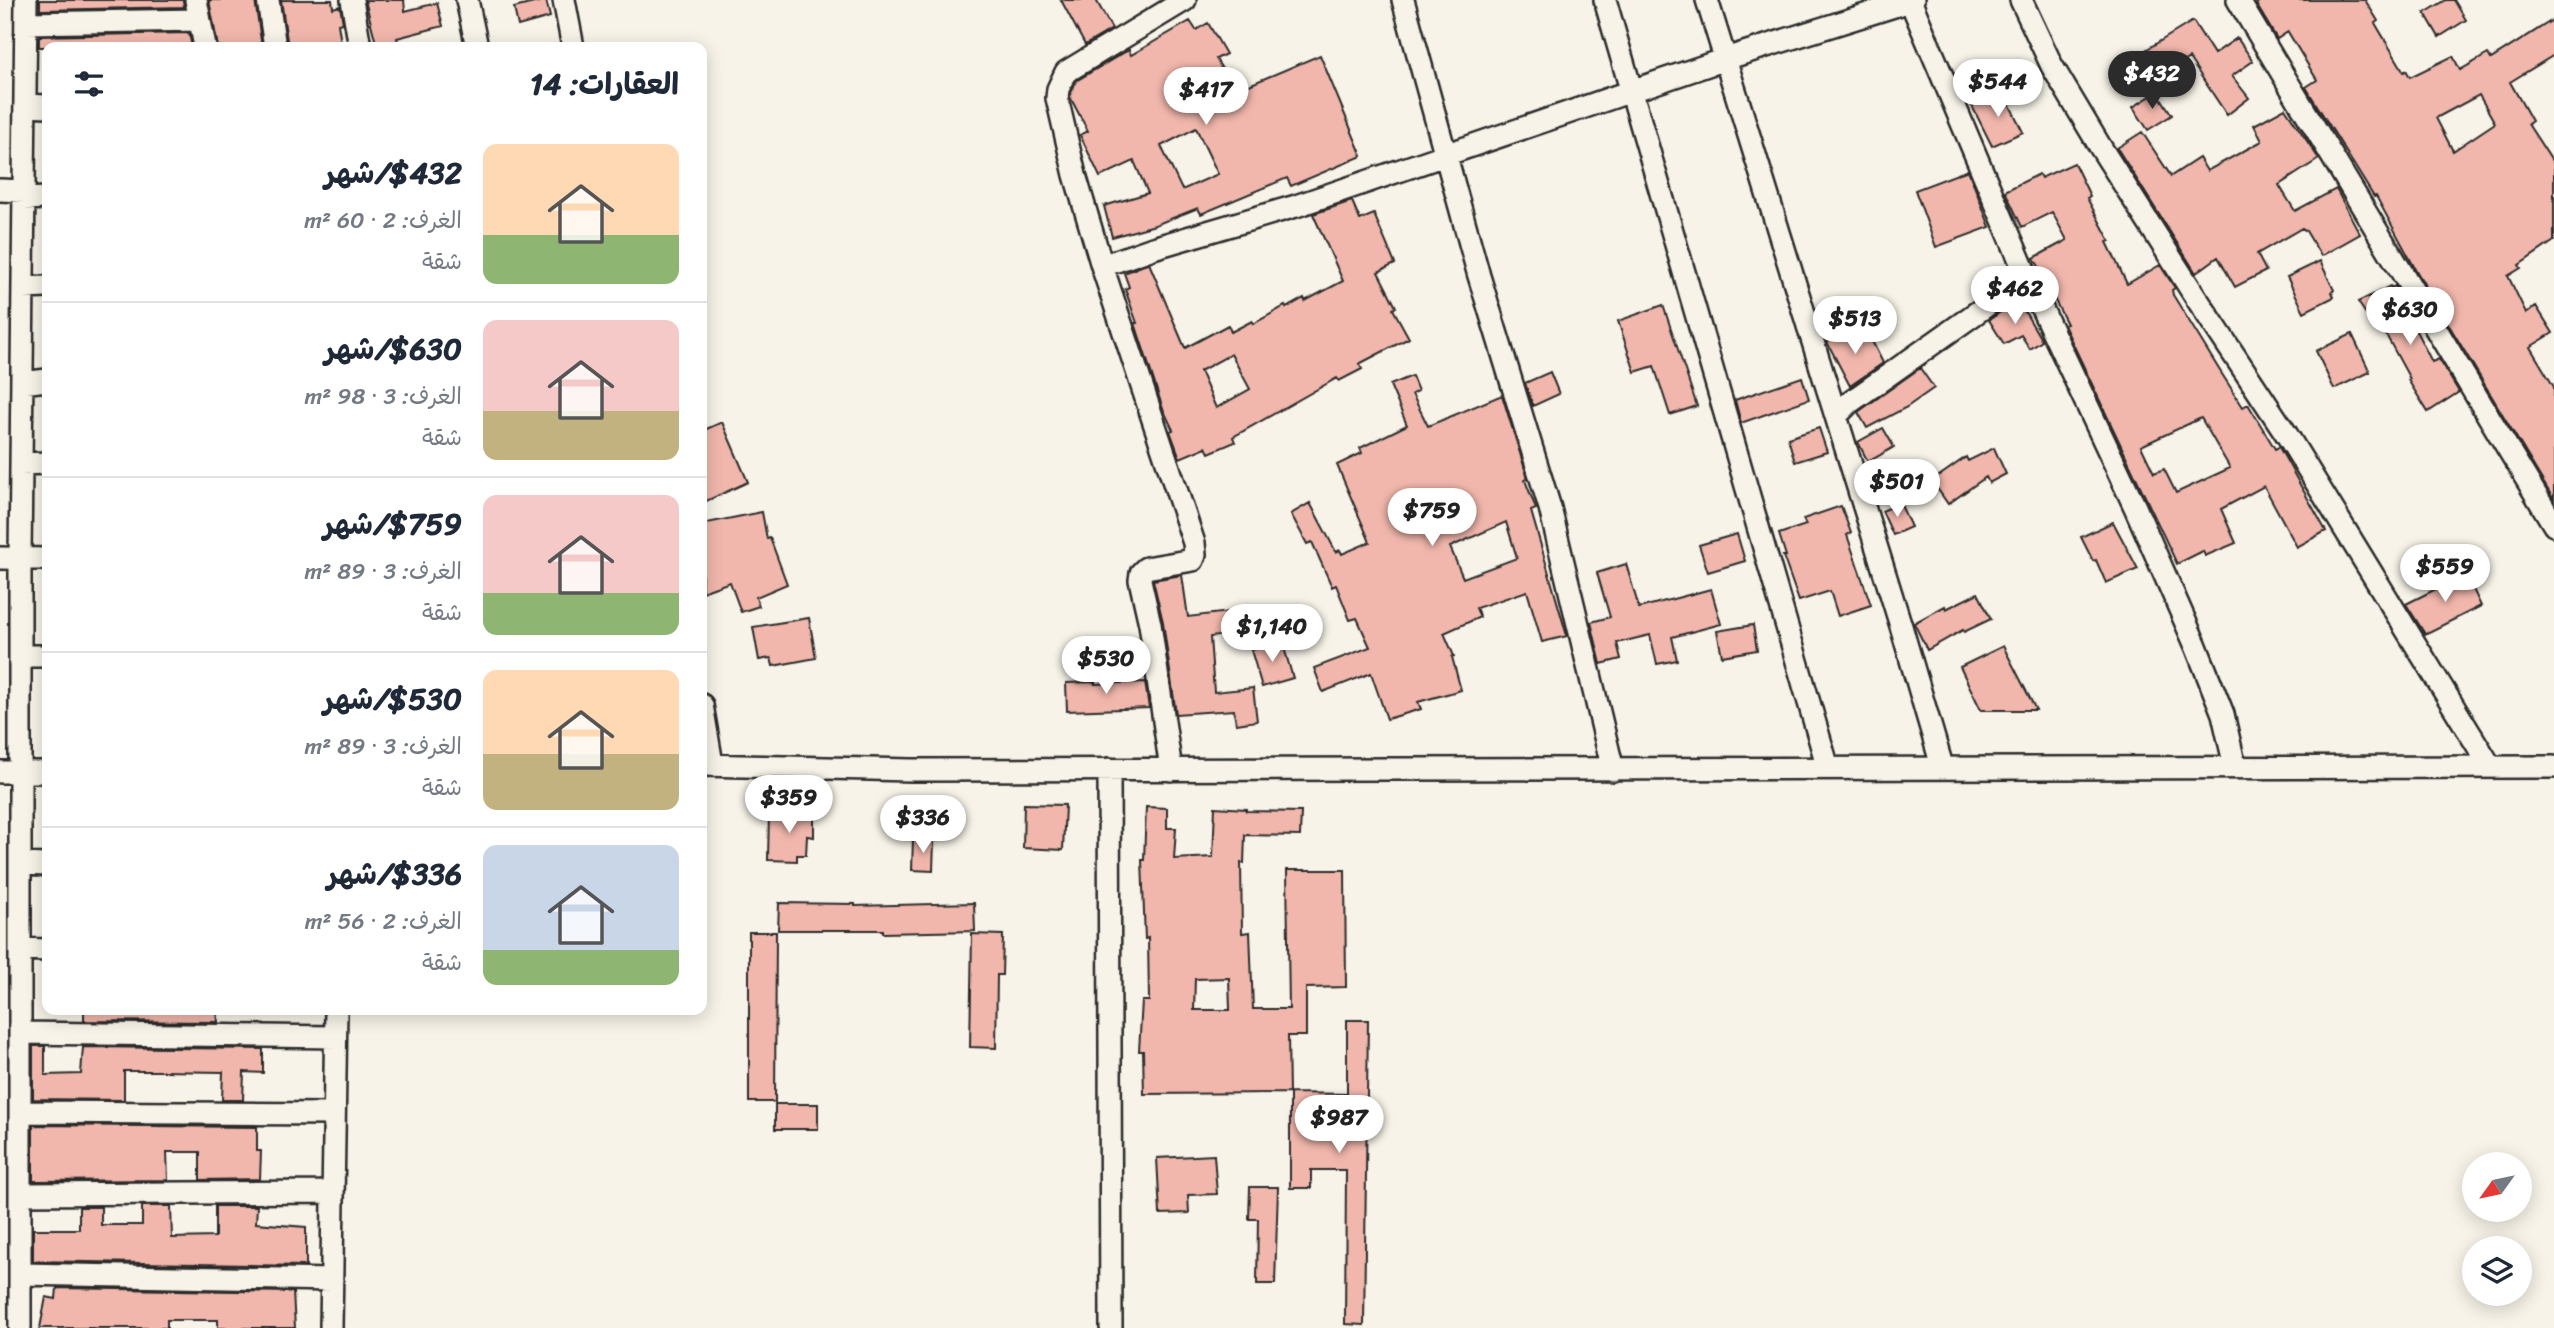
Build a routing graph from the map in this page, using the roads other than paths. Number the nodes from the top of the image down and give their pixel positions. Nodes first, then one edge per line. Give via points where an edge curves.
1 (26, 0) edge
2 (268, 0) edge
3 (352, 0) edge
4 (467, 0) edge
5 (564, 0) edge
6 (1185, 0) edge
7 (1403, 0) edge
8 (1605, 0) edge
9 (1707, 0) edge
10 (1911, 0) edge
11 (2021, 0) edge
12 (2238, 0) edge
13 (198, 10) edge
14 (26, 23) junction
15 (204, 42) edge
16 (274, 42) edge
17 (359, 42) edge
18 (472, 42) edge
19 (572, 42) edge
20 (1725, 58) junction
21 (1632, 92) junction
22 (25, 105) junction
23 (42, 106) edge
24 (1447, 154) junction
25 (0, 190) edge
26 (24, 195) junction
27 (42, 197) edge
28 (1102, 266) junction
29 (2027, 277) junction
30 (42, 287) edge
31 (23, 288) junction
32 (42, 381) edge
33 (22, 383) junction
34 (1836, 416) junction
35 (11, 434) edge
36 (42, 463) edge
37 (21, 464) junction
38 (2554, 525) edge
39 (10, 559) edge
40 (42, 559) edge
41 (20, 656) junction
42 (42, 656) edge
43 (707, 764) edge
44 (1942, 766) junction
45 (2490, 766) junction
46 (2235, 767) junction
47 (2554, 767) edge
48 (1828, 768) junction
49 (1109, 769) junction
50 (1171, 770) junction
51 (1613, 770) junction
52 (10, 772) edge
53 (42, 772) edge
54 (20, 864) junction
55 (42, 865) edge
56 (20, 949) junction
57 (42, 950) edge
58 (336, 1015) edge
59 (335, 1037) junction
60 (13, 1038) edge
61 (20, 1112) junction
62 (334, 1114) junction
63 (10, 1141) edge
64 (333, 1192) junction
65 (20, 1194) junction
66 (10, 1230) edge
67 (20, 1274) junction
68 (332, 1280) junction
69 (20, 1328) edge
70 (331, 1328) edge
71 (1111, 1328) edge

1 - 14 street
2 - 16 street
3 - 17 street
4 - 18 street
5 - 19 street
6 - 28 street via 1066,72 1058,89 1060,119
7 - 24 street
8 - 21 street
9 - 20 street
10 - 20 street
10 - 29 street
11 - 45 street via 2052,66 2101,148 2294,446
12 - 38 street
13 - 14 street
13 - 15 street
14 - 22 street
20 - 21 street
20 - 34 street
21 - 24 street
21 - 48 street
22 - 23 street
22 - 26 street
24 - 28 street
24 - 51 street via 1550,508
25 - 26 street
26 - 27 street
26 - 31 street
28 - 50 street via 1194,543 1193,560 1146,569 1140,580
29 - 34 street
29 - 46 street via 2196,646 2223,714
30 - 31 street
31 - 33 street
32 - 33 street
33 - 35 street
34 - 44 street
35 - 37 street
36 - 37 street
37 - 39 street
39 - 40 street
39 - 41 street
41 - 42 street
41 - 52 street
43 - 49 street
44 - 46 street
44 - 48 street
45 - 46 street
45 - 47 street
48 - 51 street
49 - 50 street
49 - 71 street
50 - 51 street
52 - 53 street
52 - 54 street
54 - 55 street
54 - 56 street
56 - 57 street
56 - 60 street
58 - 59 street
59 - 60 street
59 - 62 street
60 - 61 street
61 - 62 street
61 - 63 street
62 - 64 street
63 - 65 street
64 - 65 street
64 - 68 street
65 - 66 street
66 - 67 street
67 - 68 street
67 - 69 street
68 - 70 street

